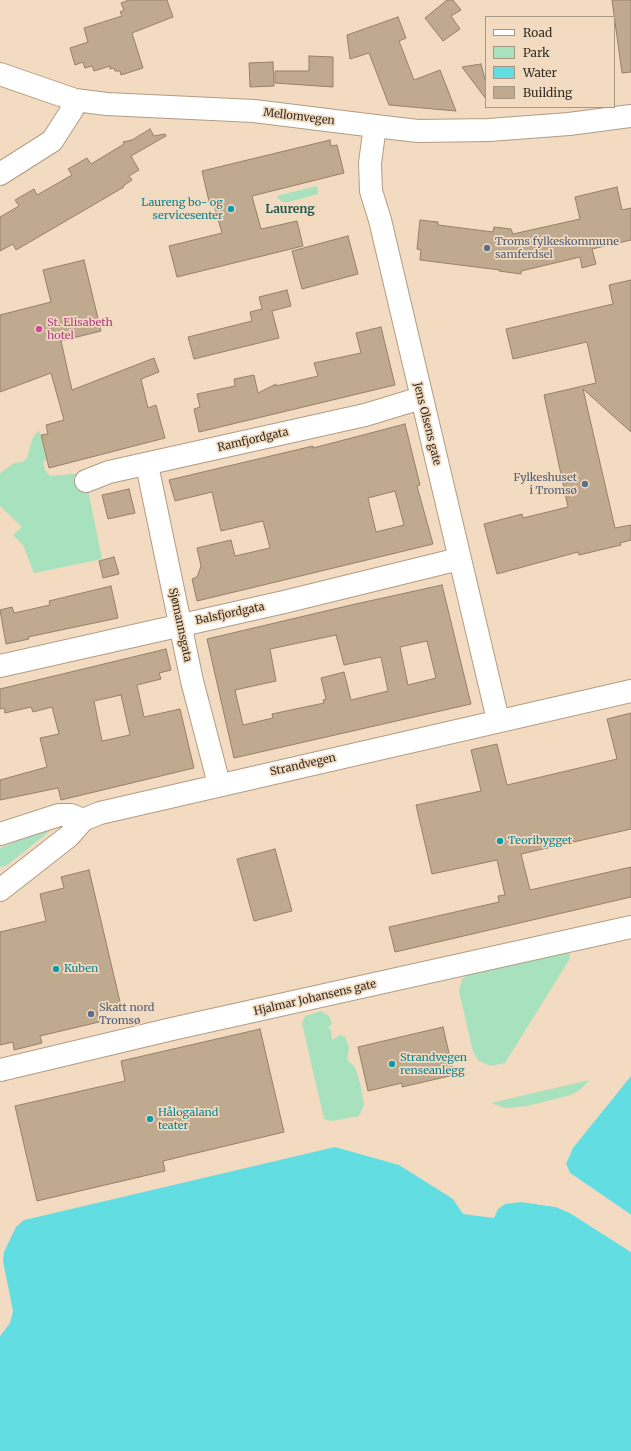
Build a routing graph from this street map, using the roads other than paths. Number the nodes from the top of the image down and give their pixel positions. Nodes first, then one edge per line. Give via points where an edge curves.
1 (0, 74) edge
2 (76, 100) junction
3 (631, 116) edge
4 (375, 126) junction
5 (0, 174) edge
6 (421, 398) junction
7 (147, 465) junction
8 (86, 481) dead end
9 (459, 560) junction
10 (181, 624) junction
11 (0, 666) edge
12 (631, 691) edge
13 (498, 720) junction
14 (219, 784) junction
15 (83, 820) junction
16 (0, 834) edge
17 (0, 890) edge
18 (631, 927) edge
19 (0, 1070) edge

1 - 2 street, Mellomvegen
2 - 4 street, Mellomvegen via 107,104 254,111
2 - 5 street via 52,141
3 - 4 street, Mellomvegen via 489,130 418,131
4 - 6 street, Jens Olsens gate via 370,164 371,191
6 - 7 street, Ramfjordgata via 365,415
6 - 9 street, Jens Olsens gate
7 - 8 street, Ramfjordgata via 109,472
7 - 10 street, Sjømannsgata
9 - 10 street, Balsfjordgata
9 - 13 street, Jens Olsens gate
10 - 11 street, Balsfjordgata
10 - 14 street, Sjømannsgata via 192,681
12 - 13 street, Strandvegen
13 - 14 street, Strandvegen
14 - 15 street, Strandvegen via 100,813
15 - 16 street via 71,815 59,815
15 - 17 street, Strandvegen via 69,836
18 - 19 street, Hjalmar Johansens gate

